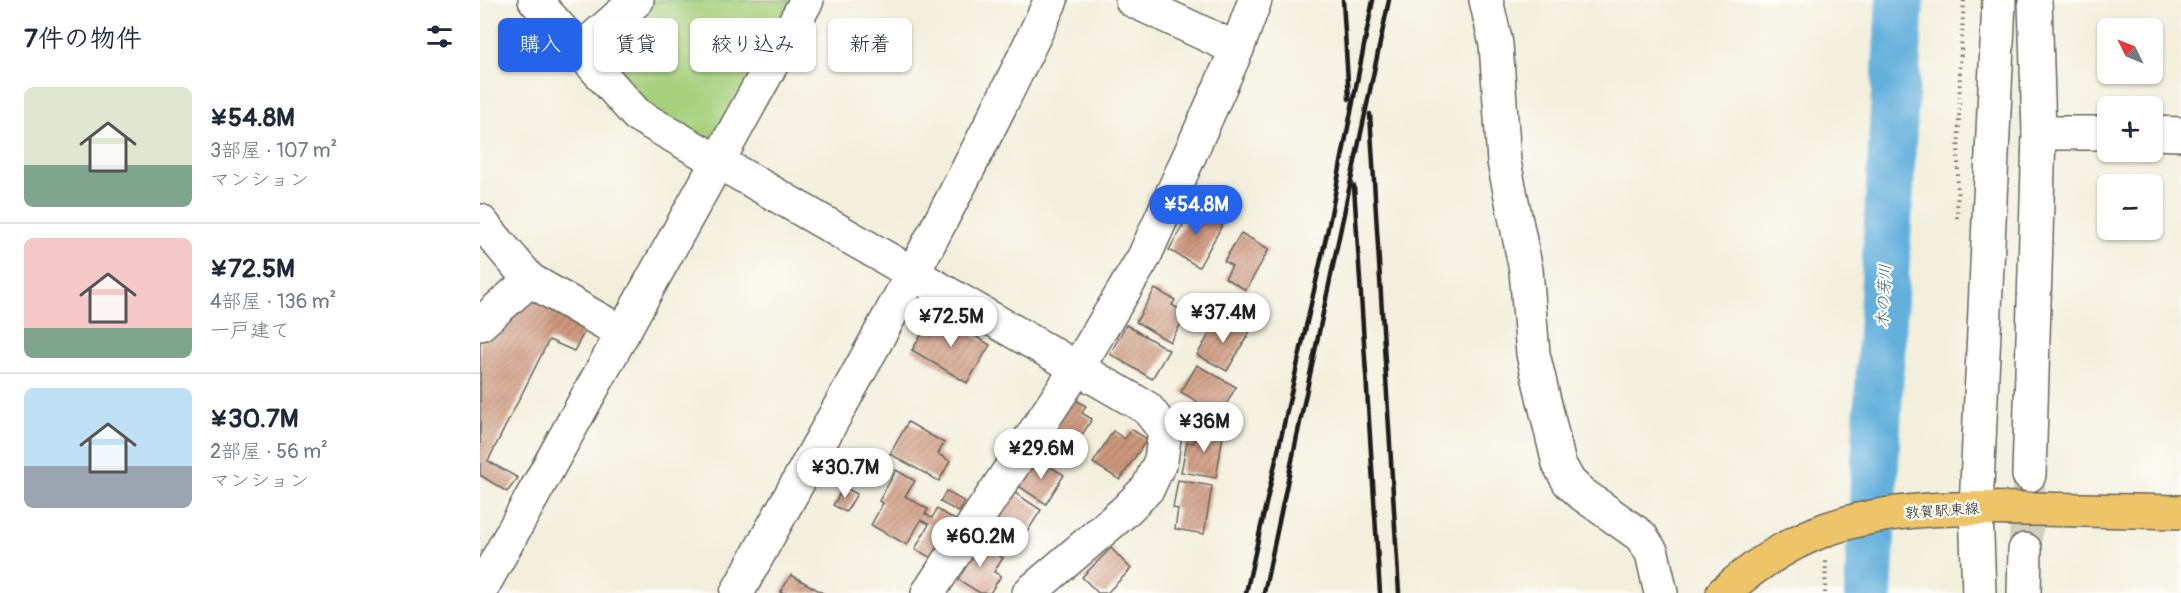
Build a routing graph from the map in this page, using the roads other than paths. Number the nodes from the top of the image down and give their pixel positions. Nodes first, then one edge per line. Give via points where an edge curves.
1 (536, 0) edge
2 (637, 0) edge
3 (807, 0) edge
4 (1051, 0) edge
5 (1132, 0) edge
6 (1255, 0) edge
7 (1486, 0) edge
8 (1999, 0) edge
9 (2035, 0) edge
10 (551, 18) edge
11 (582, 48) edge
12 (1237, 49) junction
13 (582, 54) edge
14 (2039, 133) junction
15 (2097, 133) edge
16 (2163, 134) edge
17 (2181, 134) edge
18 (716, 161) junction
19 (480, 221) edge
20 (913, 272) junction
21 (530, 280) junction
22 (480, 324) edge
23 (621, 332) junction
24 (1078, 368) junction
25 (2029, 475) tunnel mouth
26 (1976, 508) junction
27 (2181, 512) edge
28 (2025, 550) tunnel mouth
29 (1042, 588) edge
30 (480, 591) edge
31 (737, 593) edge
32 (928, 593) edge
33 (1661, 593) edge
34 (1723, 593) edge
35 (1979, 593) edge
36 (2024, 593) edge

1 - 10 street
2 - 11 street
3 - 18 street
4 - 20 street
5 - 12 street
6 - 12 street
7 - 33 street via 1496,44 1503,162 1526,270 1533,354 1559,464 1576,488 1641,536 1653,553
8 - 26 street
9 - 14 street
12 - 24 street via 1144,257
13 - 18 street via 637,115
14 - 15 street
14 - 25 street
16 - 17 street
18 - 20 street
18 - 23 street
19 - 21 street
20 - 24 street
20 - 31 street
21 - 22 street
21 - 23 street
23 - 30 street
24 - 29 street via 1147,408 1165,430 1161,460 1148,488
24 - 32 street
26 - 27 main road, 敦賀駅東線
26 - 34 main road, 敦賀駅東線 via 1929,510 1828,529 1788,546 1746,572
26 - 35 street
28 - 36 street

